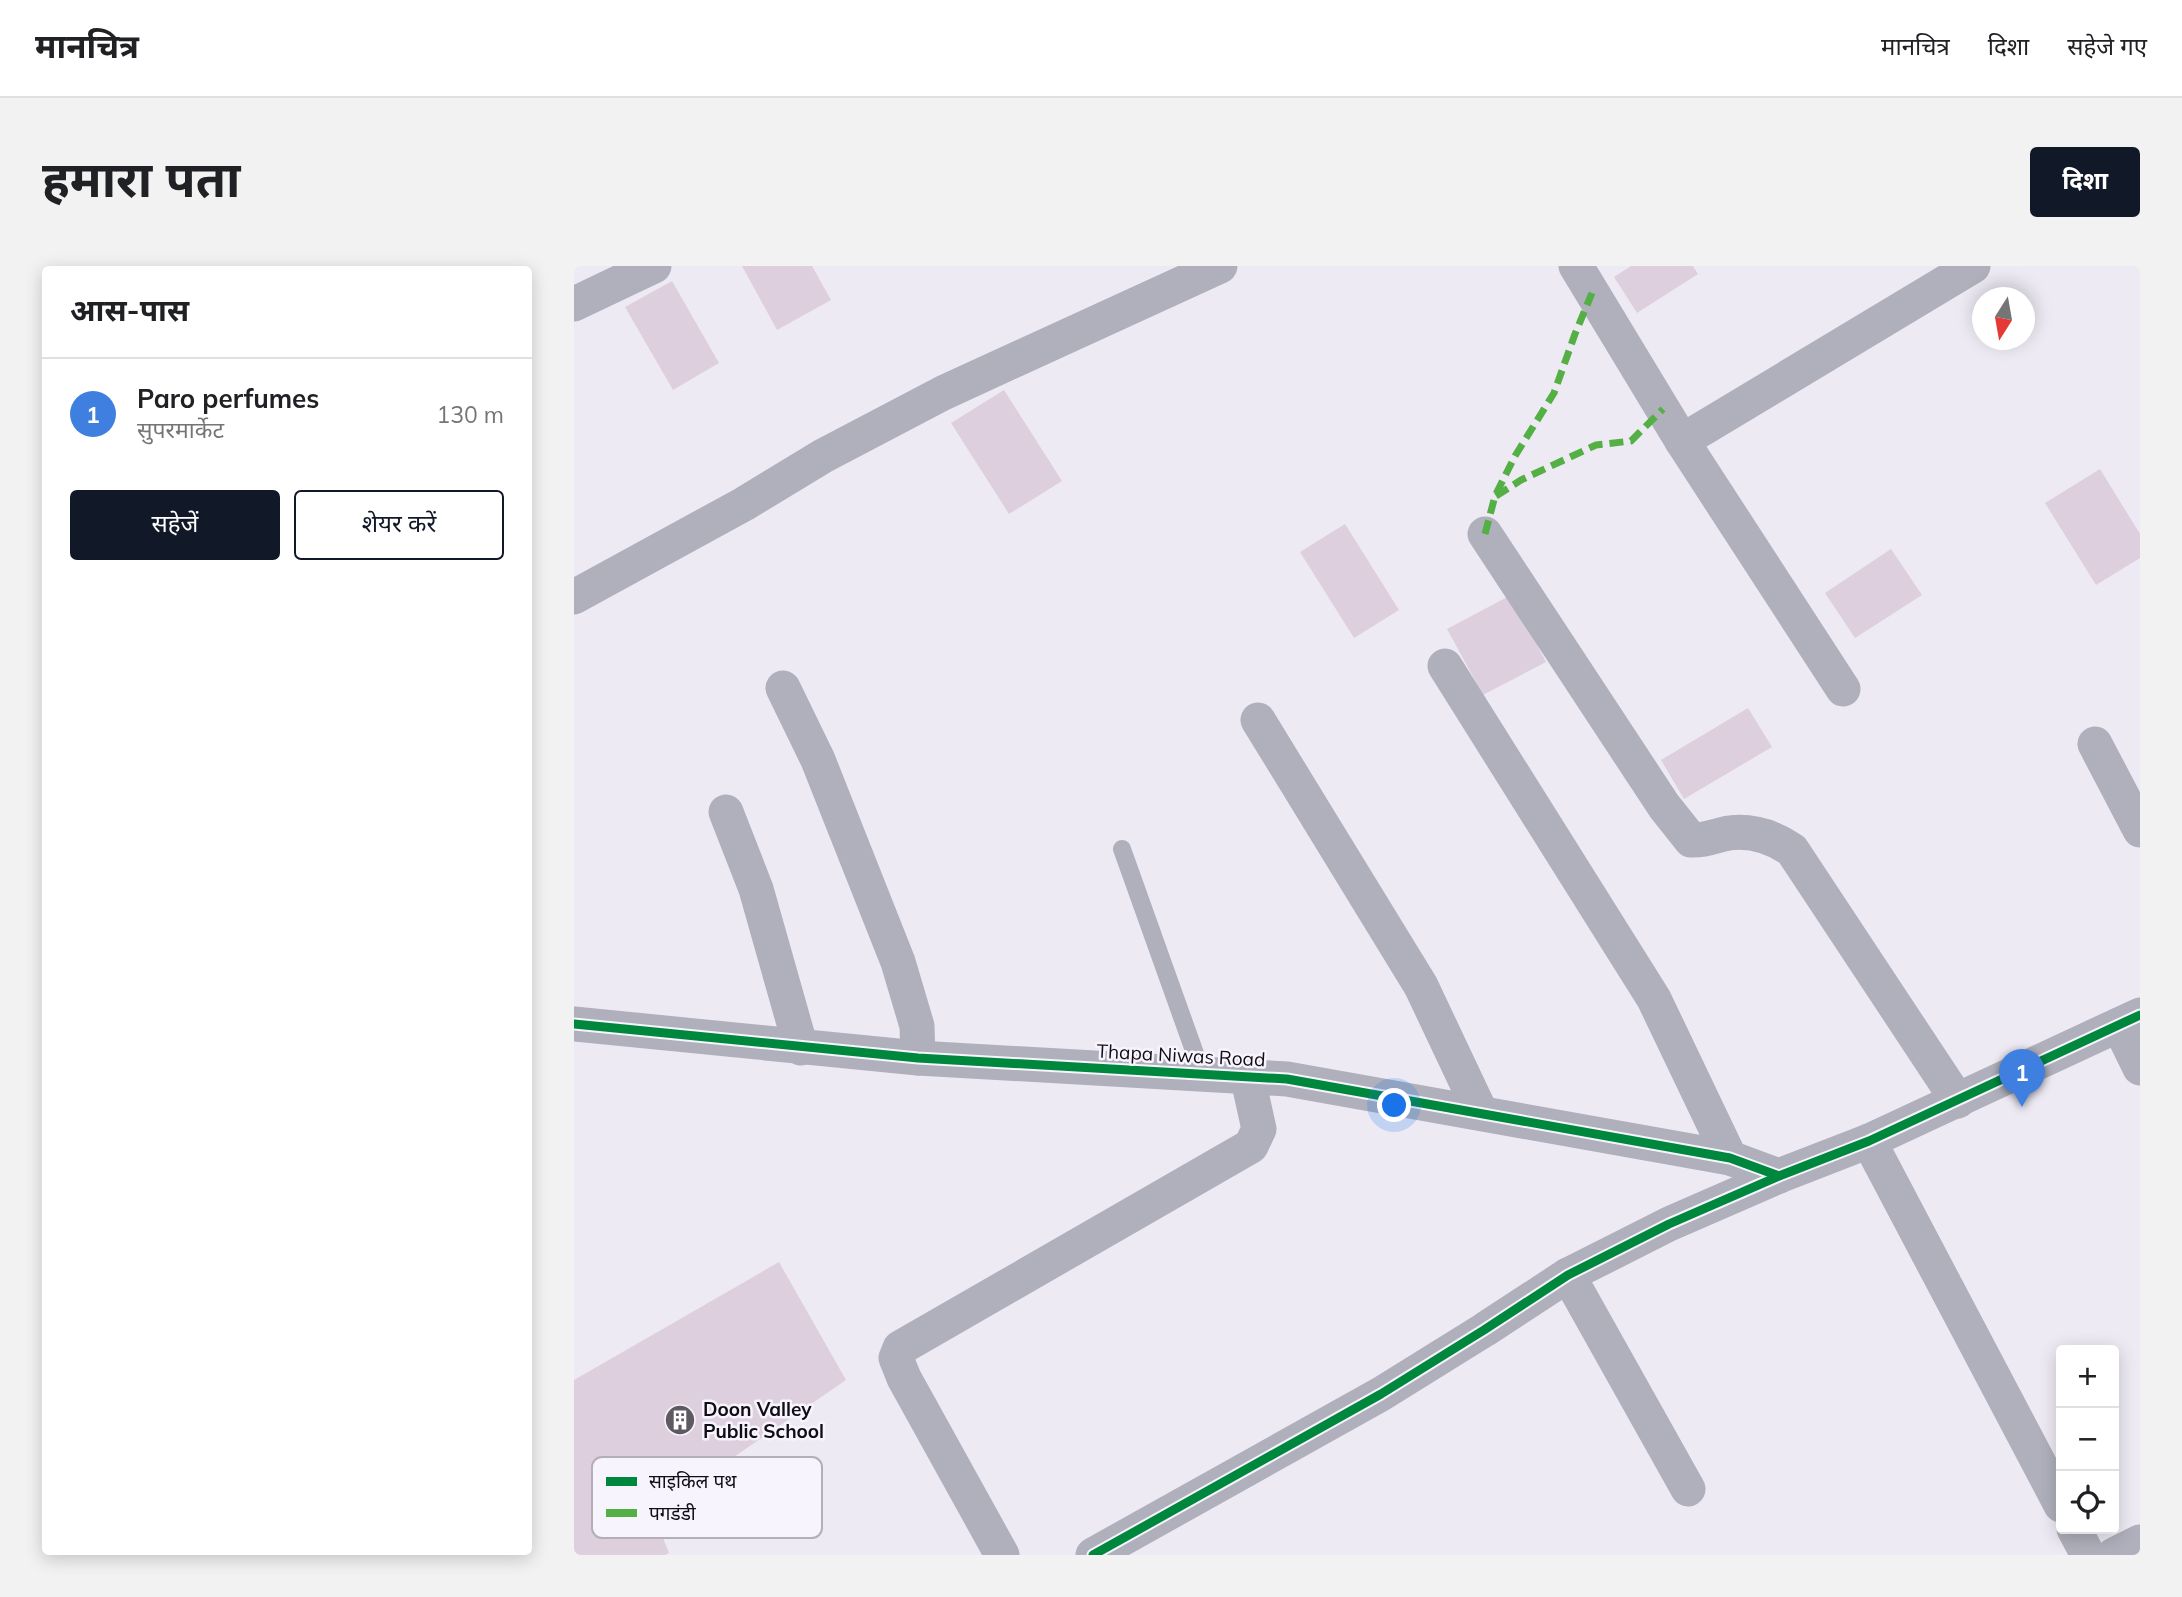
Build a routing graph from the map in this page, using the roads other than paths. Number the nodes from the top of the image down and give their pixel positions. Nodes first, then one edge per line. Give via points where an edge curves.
1 (654, 266) edge
2 (1220, 266) edge
3 (1576, 266) edge
4 (1973, 266) edge
5 (574, 304) edge
6 (1682, 441) junction
7 (1485, 534) dead end
8 (574, 597) edge
9 (1445, 666) dead end
10 (783, 688) dead end
11 (1843, 689) dead end
12 (1258, 720) dead end
13 (2095, 744) dead end
14 (726, 812) dead end
15 (2140, 830) edge
16 (1122, 849) dead end
17 (2130, 1020) edge
18 (574, 1024) edge
19 (801, 1048) junction
20 (918, 1058) junction
21 (2140, 1068) edge
22 (1202, 1073) junction
23 (1247, 1075) junction
24 (1958, 1101) junction
25 (1481, 1113) junction
26 (1869, 1141) junction
27 (1730, 1158) junction
28 (1779, 1176) junction
29 (1568, 1275) junction
30 (1688, 1489) dead end
31 (2056, 1496) edge
32 (2077, 1534) edge
33 (2140, 1542) edge
34 (1002, 1555) edge
35 (1093, 1555) edge
36 (2088, 1555) edge
37 (2114, 1555) edge

1 - 5 street
2 - 8 street via 943,393
3 - 6 street
4 - 6 street
6 - 11 street
7 - 24 street via 1684,833 1691,840 1704,841 1747,832 1776,839 1793,850
9 - 27 street via 1654,999
10 - 20 street via 818,760 898,962 917,1026
12 - 25 street via 1421,986
13 - 15 street
14 - 19 street via 756,889
16 - 22 lane
17 - 21 street
17 - 24 street
18 - 19 street, Thapa Niwas Road
19 - 20 street, Thapa Niwas Road
20 - 22 street, Thapa Niwas Road
22 - 23 street, Thapa Niwas Road
23 - 25 street, Thapa Niwas Road
23 - 34 street via 1259,1129 1251,1146 900,1348 896,1359 904,1378
24 - 26 street
25 - 27 street, Thapa Niwas Road
26 - 28 street
26 - 31 street
27 - 28 street, Thapa Niwas Road
28 - 29 street
29 - 30 street
29 - 35 street via 1381,1394
32 - 36 street
33 - 37 street

